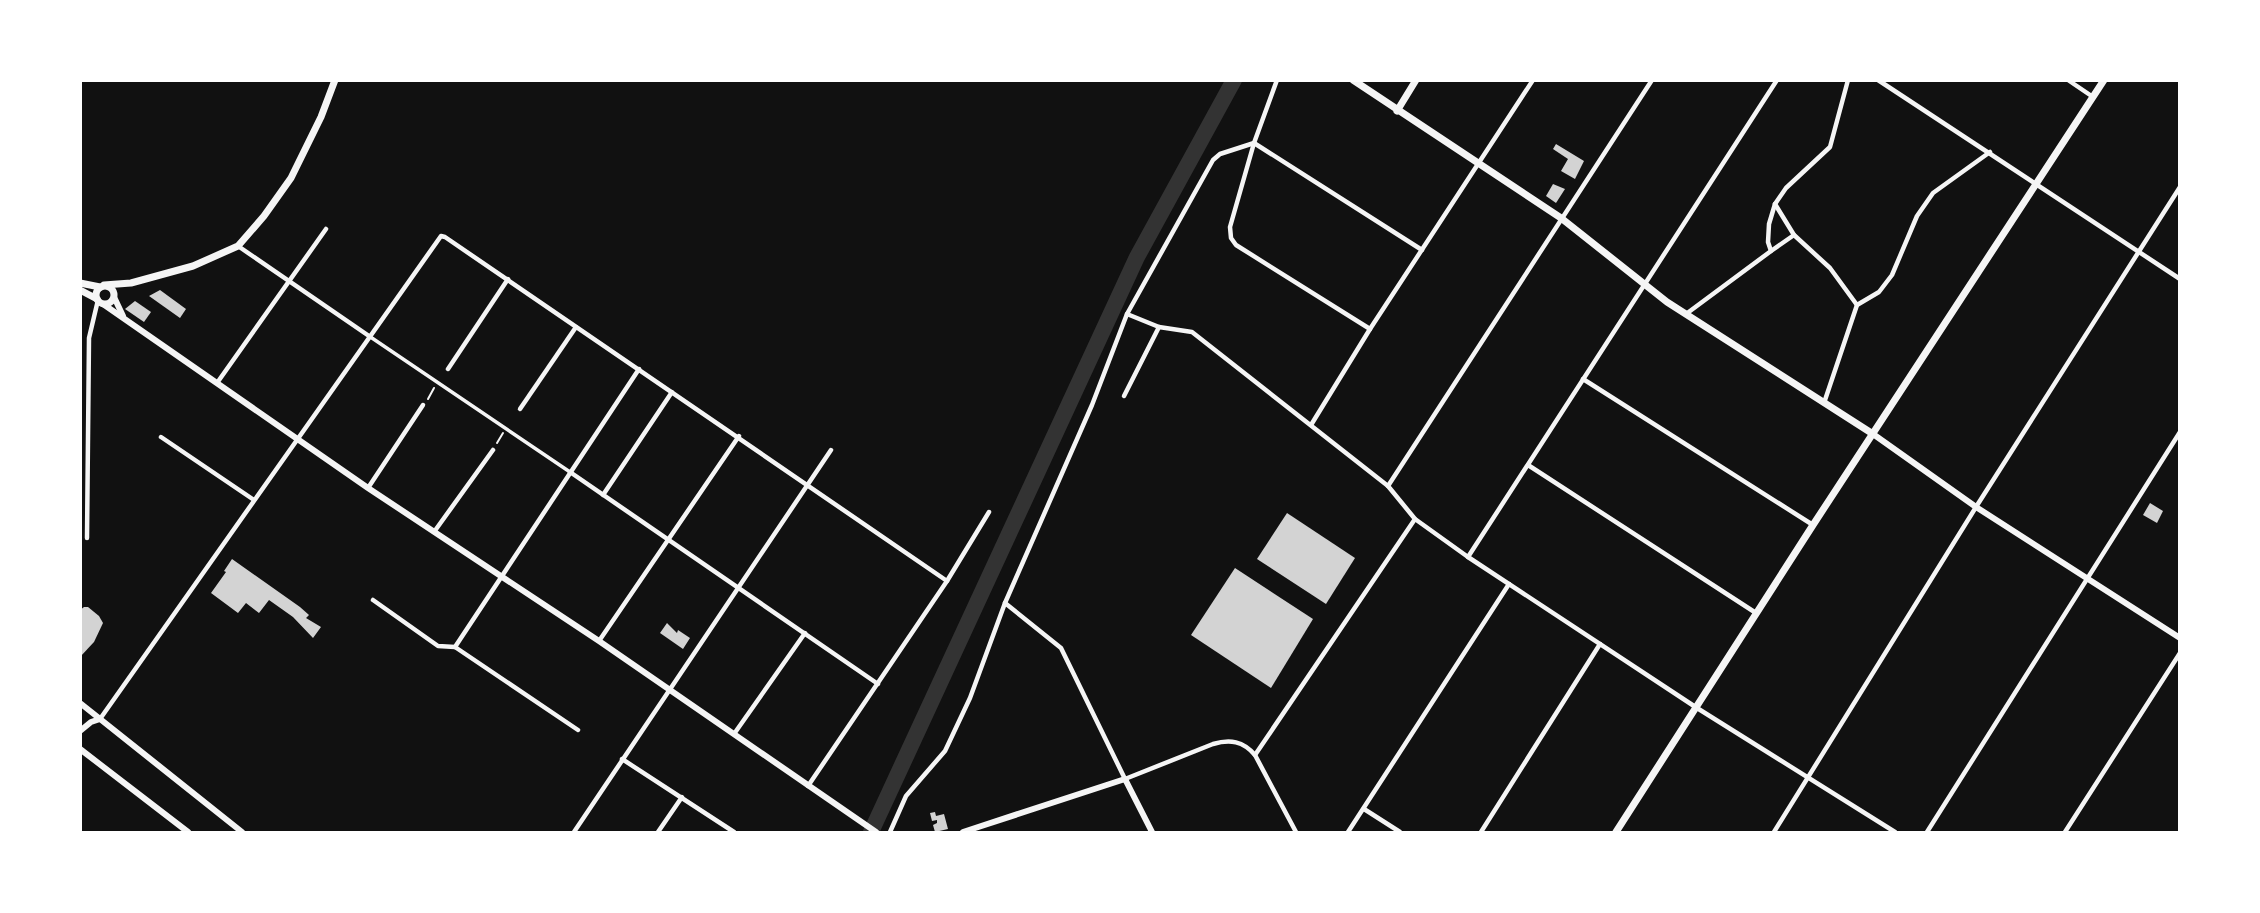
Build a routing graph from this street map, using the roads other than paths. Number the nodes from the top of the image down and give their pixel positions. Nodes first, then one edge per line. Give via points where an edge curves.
1 (335, 80) edge
2 (1277, 80) edge
3 (1353, 80) edge
4 (1416, 80) edge
5 (1533, 80) edge
6 (1652, 80) edge
7 (1777, 80) edge
8 (1847, 80) edge
9 (1878, 80) edge
10 (2068, 80) edge
11 (2104, 80) edge
12 (2093, 97) junction
13 (1397, 111) junction
14 (1254, 143) junction
15 (1990, 152) junction
16 (1479, 164) junction
17 (2037, 183) junction
18 (2179, 187) edge
19 (1775, 204) junction
20 (1561, 218) junction
21 (326, 229) dead end
22 (1794, 235) junction
23 (238, 246) junction
24 (1422, 250) junction
25 (1771, 251) junction
26 (2138, 253) junction
27 (508, 279) junction
28 (2179, 279) edge
29 (80, 283) edge
30 (131, 283) junction
31 (290, 283) junction
32 (102, 286) junction
33 (1645, 286) junction
34 (80, 290) edge
35 (114, 296) junction
36 (99, 301) junction
37 (1857, 305) junction
38 (1127, 314) junction
39 (1686, 314) junction
40 (123, 318) junction
41 (576, 327) junction
42 (1160, 327) junction
43 (1370, 329) junction
44 (369, 336) junction
45 (449, 369) dead end
46 (639, 369) junction
47 (1583, 379) junction
48 (216, 384) junction
49 (672, 392) junction
50 (1124, 396) dead end
51 (1825, 402) junction
52 (424, 405) dead end
53 (520, 409) dead end
54 (1311, 425) junction
55 (2179, 432) edge
56 (1873, 434) junction
57 (739, 436) junction
58 (161, 437) dead end
59 (297, 439) junction
60 (84, 444) edge
61 (493, 450) dead end
62 (831, 450) dead end
63 (1528, 465) junction
64 (569, 472) junction
65 (808, 484) junction
66 (1388, 486) junction
67 (368, 488) junction
68 (603, 495) junction
69 (254, 500) junction
70 (1976, 507) junction
71 (989, 512) dead end
72 (1415, 519) junction
73 (1813, 524) junction
74 (434, 533) junction
75 (87, 538) dead end
76 (667, 539) junction
77 (1468, 557) junction
78 (501, 577) junction
79 (2087, 578) junction
80 (947, 581) junction
81 (1509, 584) junction
82 (737, 588) junction
83 (373, 600) dead end
84 (1005, 603) junction
85 (1757, 614) junction
86 (805, 633) junction
87 (2179, 639) edge
88 (599, 640) junction
89 (1600, 644) junction
90 (456, 647) junction
91 (2179, 653) edge
92 (878, 684) junction
93 (670, 689) junction
94 (80, 703) edge
95 (1697, 708) junction
96 (100, 719) junction
97 (578, 730) dead end
98 (80, 731) edge
99 (734, 734) junction
100 (80, 749) edge
101 (1255, 755) junction
102 (622, 760) junction
103 (1810, 778) junction
104 (1125, 779) junction
105 (808, 786) junction
106 (682, 797) junction
107 (1364, 808) junction
108 (188, 832) edge
109 (242, 832) edge
110 (574, 832) edge
111 (658, 832) edge
112 (734, 832) edge
113 (876, 832) edge
114 (890, 832) edge
115 (963, 832) edge
116 (1152, 832) edge
117 (1296, 832) edge
118 (1348, 832) edge
119 (1400, 832) edge
120 (1481, 832) edge
121 (1616, 832) edge
122 (1774, 832) edge
123 (1895, 832) edge
124 (1927, 832) edge
125 (2066, 832) edge

1 - 23 main road via 291,178
2 - 14 street
3 - 13 main road
4 - 13 main road
5 - 16 street
6 - 20 street
7 - 33 street
8 - 19 street via 1830,146
9 - 15 street
10 - 12 street
11 - 12 main road
12 - 17 main road
13 - 16 main road
14 - 24 street
14 - 38 street via 1213,160
14 - 43 street via 1230,226 1231,238
15 - 17 street
15 - 37 street via 1933,193 1917,216 1892,275 1879,292
16 - 20 main road
16 - 24 street
17 - 26 street
17 - 56 main road
18 - 26 street
19 - 22 street
19 - 25 street via 1769,224
20 - 33 main road
20 - 66 street
21 - 31 street
22 - 25 street
22 - 37 street via 1830,268
23 - 30 main road via 192,266
23 - 31 street
24 - 43 street
25 - 39 street
26 - 28 street
26 - 70 street
27 - 41 street
27 - 44 street via 441,236
27 - 45 street
29 - 32 main road
30 - 32 main road
30 - 35 main road
31 - 44 street
31 - 48 street
32 - 35 main road via 113,290
32 - 36 main road via 96,295
33 - 39 main road
33 - 47 street
34 - 36 main road
35 - 36 main road via 111,301
35 - 40 street
36 - 40 street
36 - 60 street via 89,338
37 - 51 street
38 - 42 street
38 - 84 street
39 - 51 main road
40 - 48 street
41 - 46 street
41 - 53 street
42 - 50 street
42 - 54 street via 1192,332
43 - 54 street
44 - 59 street
44 - 64 street
46 - 49 street
46 - 64 street
47 - 63 street
47 - 73 street
48 - 59 street
49 - 57 street
49 - 68 street
51 - 56 main road
52 - 67 street
54 - 66 street
55 - 79 street
56 - 70 street
56 - 73 main road
57 - 65 street
57 - 76 street
58 - 69 street
59 - 67 street
59 - 69 street
60 - 75 street
61 - 74 street
62 - 65 street
63 - 77 street
63 - 85 street
64 - 68 street
64 - 78 street
65 - 80 street
65 - 82 street
66 - 72 street
67 - 74 street
68 - 76 street
69 - 96 street
70 - 79 street
70 - 103 street
71 - 80 street
72 - 77 street
72 - 101 street
73 - 85 main road
74 - 78 street
76 - 82 street
76 - 88 street
77 - 81 street
78 - 88 street
78 - 90 street
79 - 87 street
79 - 124 street
80 - 92 street
81 - 89 street
81 - 107 street
82 - 86 street
82 - 93 street
83 - 90 street via 438,646
84 - 104 street via 1061,648
84 - 114 street via 945,751 906,796
85 - 95 main road
86 - 92 street
86 - 99 street
88 - 93 street
89 - 95 street
89 - 120 street
90 - 97 street
91 - 125 street
92 - 105 street
93 - 99 street
93 - 102 street
94 - 96 street
95 - 103 street
95 - 121 main road
96 - 98 street
96 - 109 street
99 - 105 street
100 - 108 street
101 - 104 street via 1227,740
101 - 117 street
102 - 106 street
102 - 110 street
103 - 122 street
103 - 123 street
104 - 115 street
104 - 116 street
105 - 113 street
106 - 111 street
106 - 112 street
107 - 118 street
107 - 119 street

